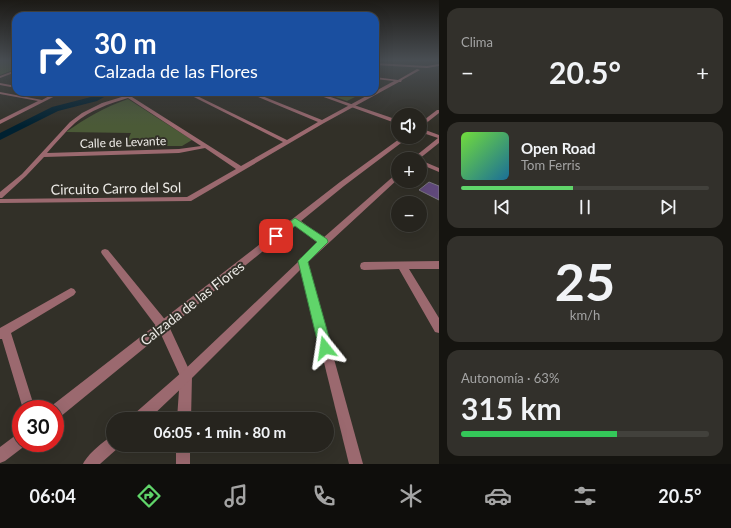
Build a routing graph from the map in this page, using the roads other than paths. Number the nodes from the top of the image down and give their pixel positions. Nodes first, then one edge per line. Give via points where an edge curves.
1 (397, 83) edge
2 (0, 84) edge
3 (12, 86) edge
4 (379, 92) edge
5 (0, 93) edge
6 (7, 94) junction
7 (12, 95) edge
8 (17, 96) edge
9 (53, 96) edge
10 (127, 96) joint
11 (194, 96) edge
12 (258, 96) edge
13 (323, 96) edge
14 (371, 96) edge
15 (0, 97) edge
16 (43, 101) junction
17 (352, 106) junction
18 (439, 111) edge
19 (391, 120) edge
20 (427, 120) edge
21 (0, 122) edge
22 (322, 122) junction
23 (427, 133) edge
24 (439, 137) edge
25 (439, 140) edge
26 (287, 142) junction
27 (396, 144) edge
28 (204, 146) junction
29 (424, 152) edge
30 (43, 155) junction
31 (427, 165) edge
32 (241, 169) junction
33 (439, 170) edge
34 (391, 181) edge
35 (0, 196) edge
36 (0, 201) edge
37 (295, 221) junction
38 (323, 242) junction
39 (105, 252) dead end
40 (302, 261) junction
41 (439, 265) edge
42 (364, 266) dead end
43 (402, 266) junction
44 (71, 292) dead end
45 (163, 326) junction
46 (439, 328) edge
47 (2, 332) edge
48 (186, 376) junction
49 (26, 400) edge
50 (64, 405) edge
51 (147, 412) edge
52 (184, 412) edge
53 (12, 447) edge
54 (106, 449) edge
55 (183, 452) edge
56 (0, 456) edge
57 (90, 464) edge
58 (183, 464) edge
59 (356, 464) edge

1 - 4 street, Circuito Carro del Sol
2 - 3 street
5 - 6 street
6 - 7 street
6 - 15 street
8 - 16 street
9 - 16 street
10 - 28 street, Calle de Levante
10 - 30 street via 97,106 84,114 72,123
11 - 26 street
12 - 22 street
13 - 17 street
14 - 17 street, Circuito Carro del Sol
16 - 21 street
17 - 19 street
17 - 22 street, Circuito Carro del Sol
18 - 20 street
22 - 26 street, Circuito Carro del Sol
23 - 24 street
25 - 29 street
26 - 32 street, Circuito Carro del Sol
27 - 37 street, Calzada de las Flores
28 - 30 street, Calle de Levante via 179,152
28 - 32 street, Calle de Levante
30 - 35 street
31 - 33 street
32 - 36 street, Circuito Carro del Sol via 188,199
34 - 38 street
37 - 38 street
37 - 45 street, Calzada de las Flores
38 - 40 street
39 - 45 street
40 - 48 street
40 - 59 street
41 - 43 street
42 - 43 street
43 - 46 street
44 - 47 street
45 - 48 street
45 - 50 street, Calzada de las Flores
47 - 49 street
48 - 51 street
48 - 52 street
53 - 56 street
54 - 57 street
55 - 58 street

